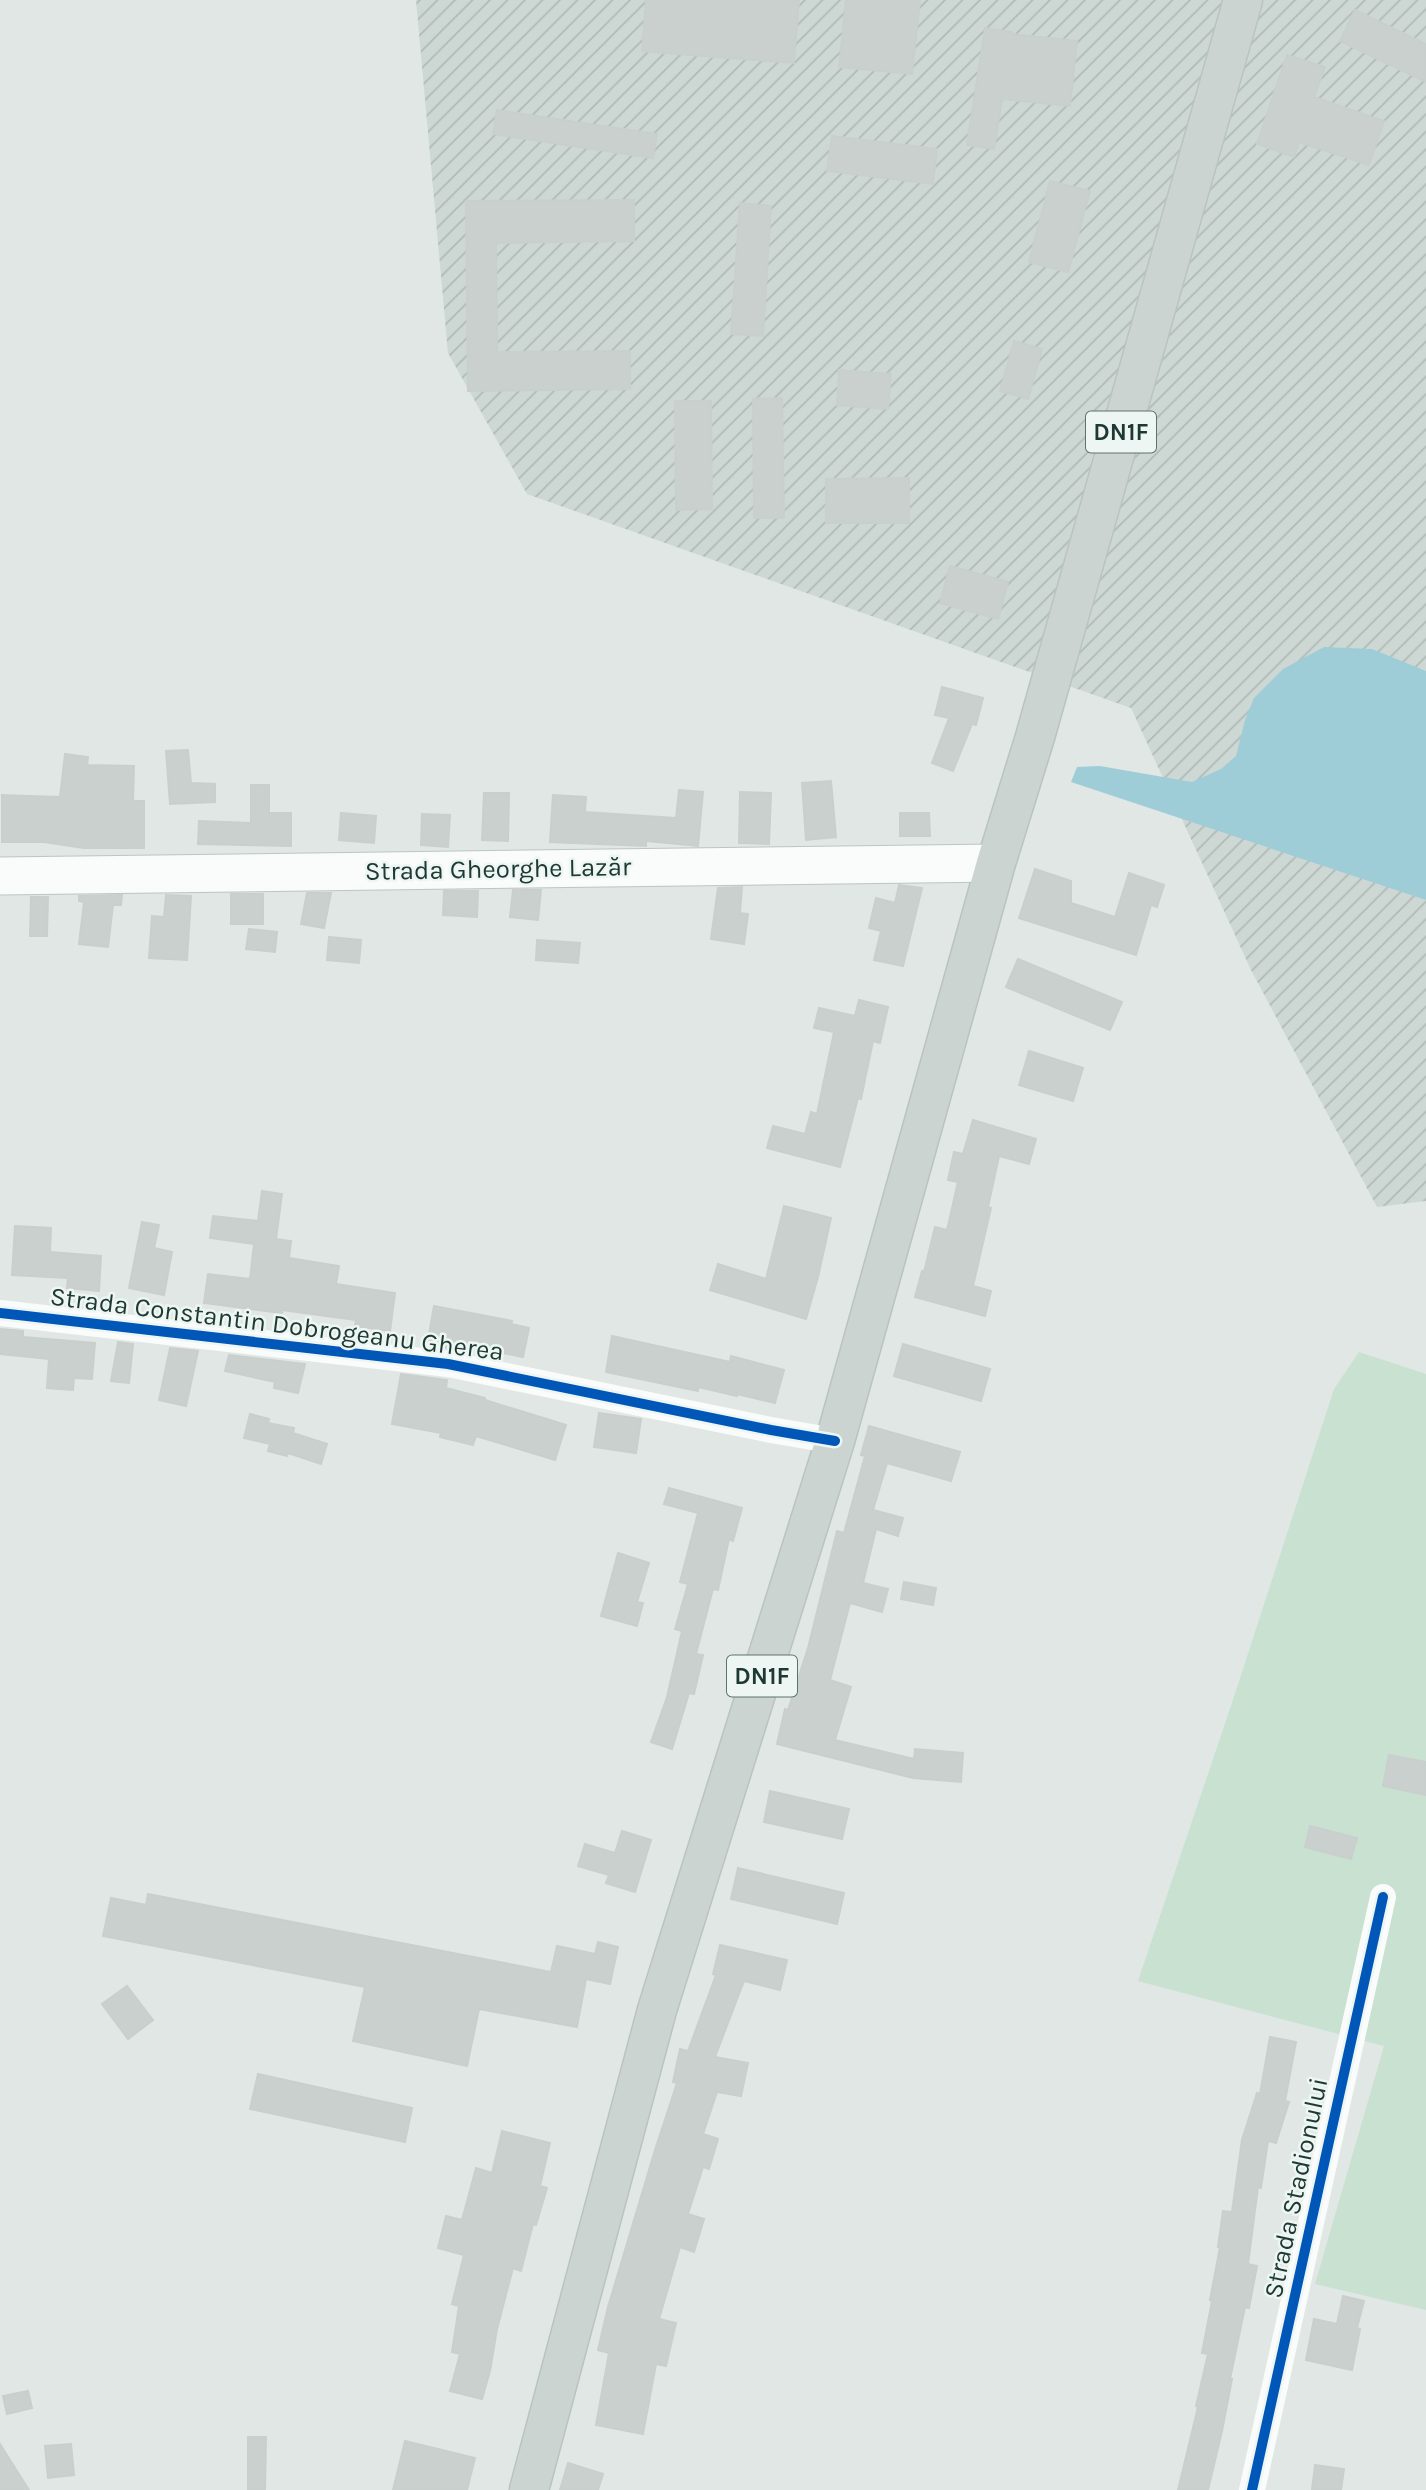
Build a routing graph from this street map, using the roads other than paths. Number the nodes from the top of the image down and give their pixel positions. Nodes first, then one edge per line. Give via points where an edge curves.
1 (1242, 0) edge
2 (996, 863) junction
3 (0, 876) edge
4 (0, 1313) edge
5 (835, 1441) junction
6 (1383, 1897) dead end
7 (529, 2490) edge
8 (1252, 2490) edge

1 - 2 main road, DN1F
2 - 3 main road, Strada Gheorghe Lazăr
2 - 5 main road, DN1F
4 - 5 street, Strada Constantin Dobrogeanu Gherea via 447,1363
5 - 7 main road, DN1F via 657,2010
6 - 8 street, Strada Stadionului

